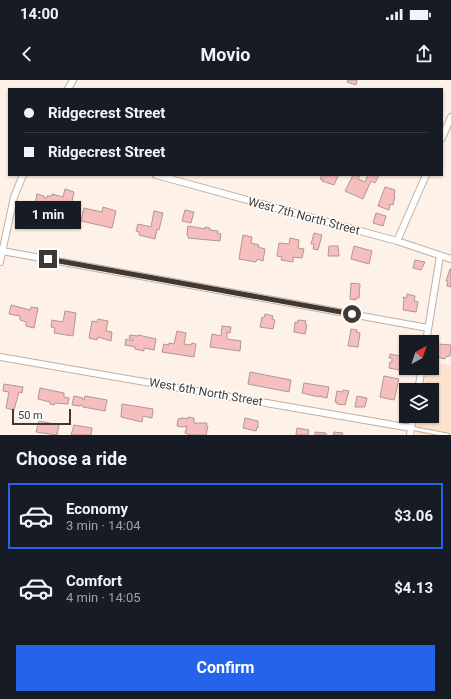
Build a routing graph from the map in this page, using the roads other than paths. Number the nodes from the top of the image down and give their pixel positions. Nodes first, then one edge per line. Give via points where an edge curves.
1 (451, 117) edge
2 (443, 136) edge
3 (24, 176) edge
4 (160, 176) edge
5 (426, 176) edge
6 (397, 241) junction
7 (2, 251) junction
8 (440, 256) junction
9 (451, 259) edge
10 (0, 262) edge
11 (428, 328) junction
12 (427, 335) edge
13 (0, 356) edge
14 (412, 423) edge
15 (411, 428) junction
16 (410, 435) edge
17 (447, 435) edge

1 - 2 street
3 - 7 street via 14,197
4 - 6 street, West 7th North Street
5 - 6 street
6 - 8 street, West 7th North Street
7 - 10 street
7 - 11 street
8 - 9 street, West 7th North Street
8 - 11 street
11 - 12 street
13 - 15 street, West 6th North Street
14 - 15 street
15 - 16 street
15 - 17 lane

